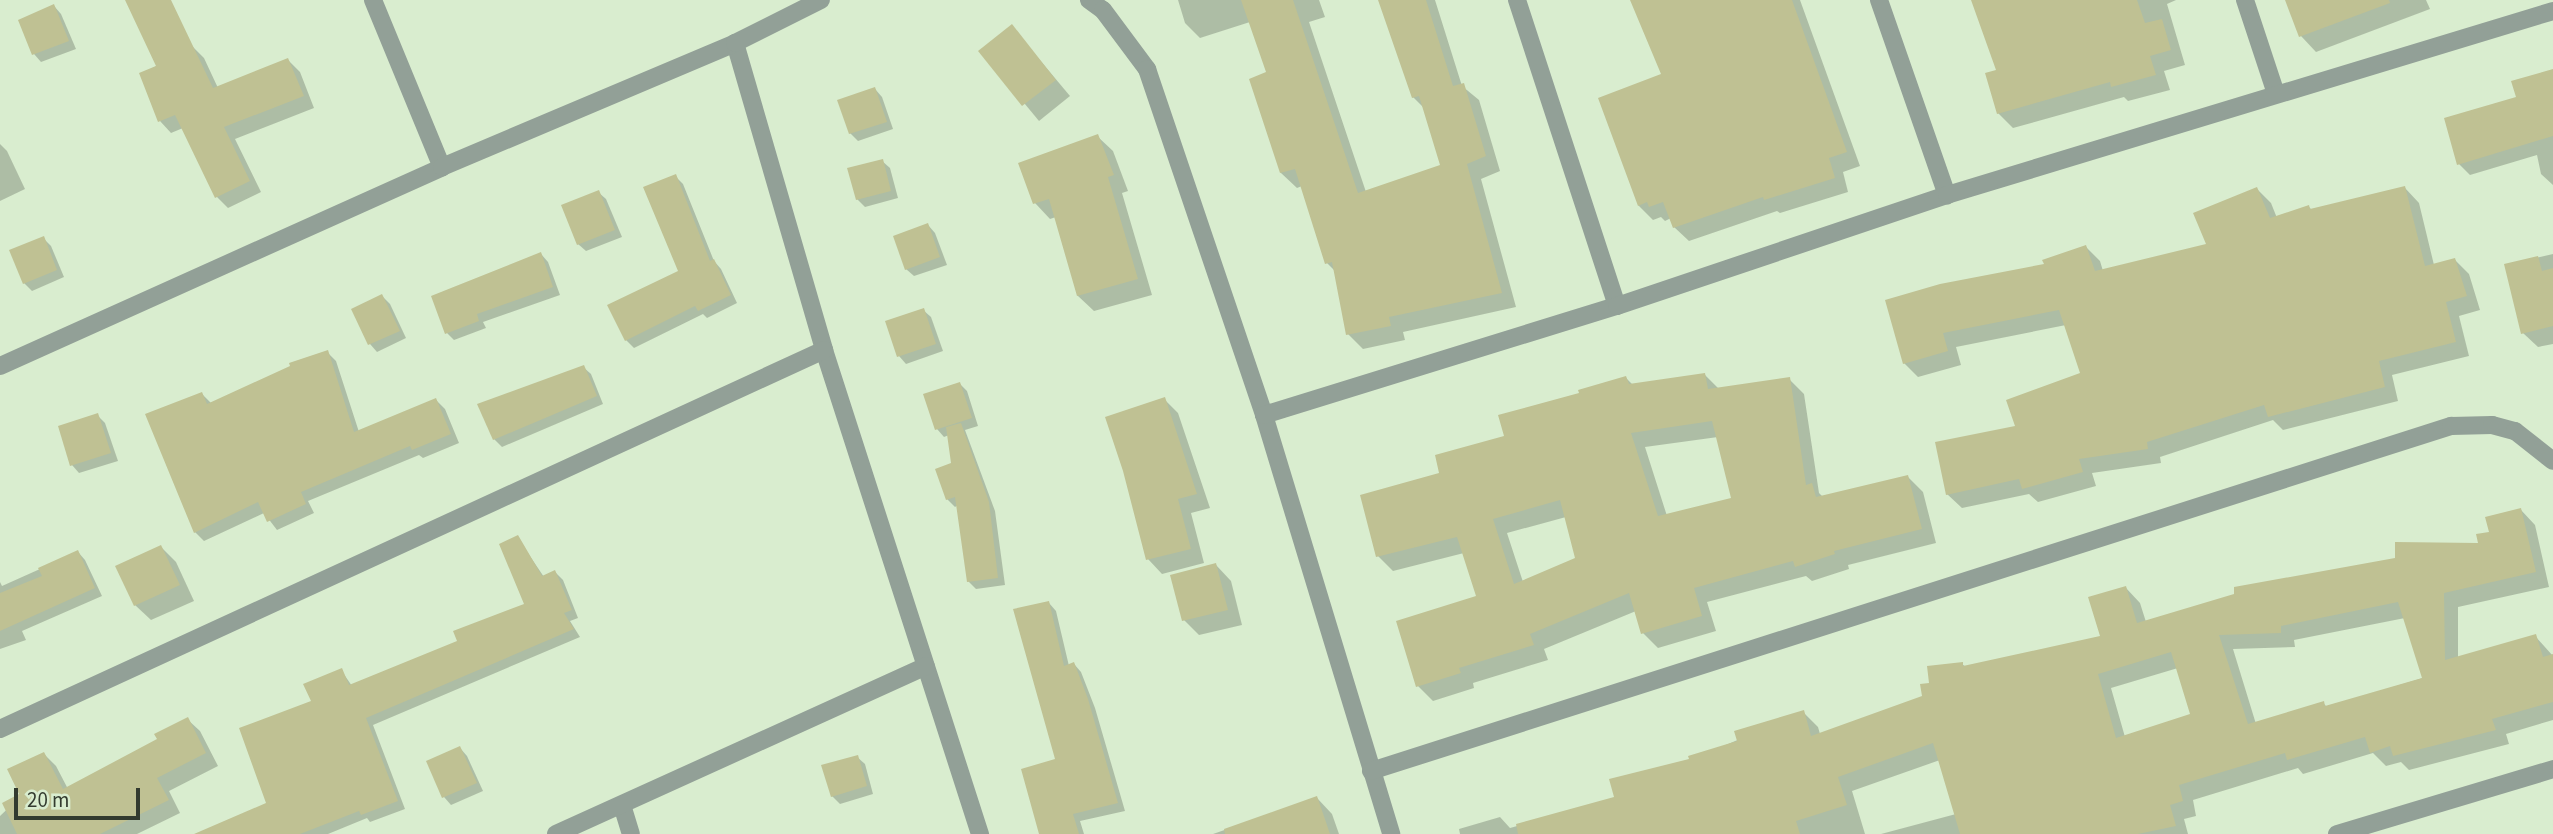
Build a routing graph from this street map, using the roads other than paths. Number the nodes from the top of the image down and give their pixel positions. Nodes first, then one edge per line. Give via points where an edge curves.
1 (373, 0) edge
2 (821, 0) edge
3 (1089, 0) edge
4 (1517, 0) edge
5 (1879, 0) edge
6 (2245, 0) edge
7 (2553, 11) edge
8 (735, 43) junction
9 (2276, 94) junction
10 (442, 167) junction
11 (1947, 195) junction
12 (1617, 306) junction
13 (824, 350) junction
14 (0, 366) edge
15 (1264, 415) junction
16 (2553, 461) edge
17 (926, 666) junction
18 (0, 729) edge
19 (2553, 769) edge
20 (1371, 771) junction
21 (622, 805) junction
22 (556, 834) edge
23 (631, 834) edge
24 (980, 834) edge
25 (1391, 834) edge
26 (2337, 834) edge

1 - 10 street
2 - 8 street
3 - 15 street via 1103,10 1147,69
4 - 12 street
5 - 11 street
6 - 9 street
7 - 9 street
8 - 10 street
8 - 13 street
9 - 11 street
10 - 14 street
11 - 12 street
12 - 15 street
13 - 17 street
13 - 18 street
15 - 20 street
16 - 20 street via 2515,431 2492,425 2451,426
17 - 21 street
17 - 24 street
19 - 26 street
20 - 25 street
21 - 22 street
21 - 23 street

